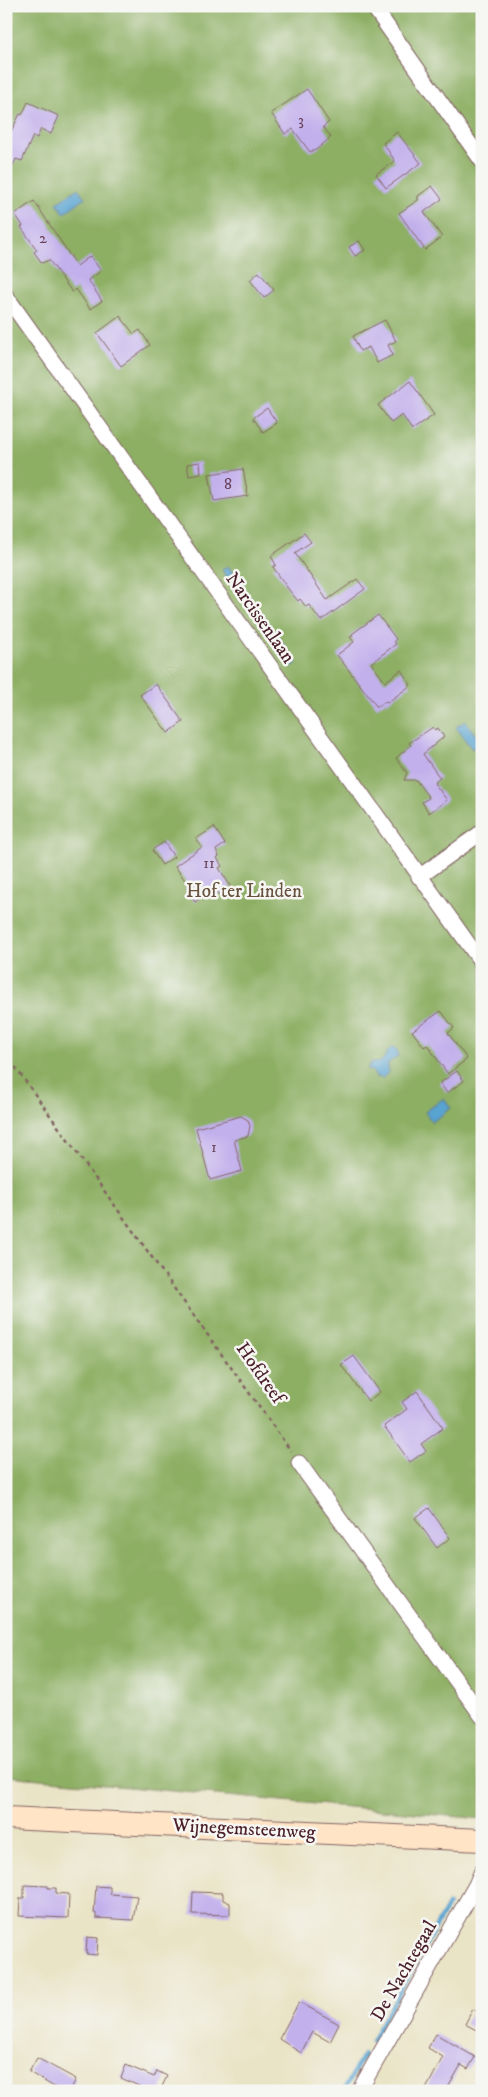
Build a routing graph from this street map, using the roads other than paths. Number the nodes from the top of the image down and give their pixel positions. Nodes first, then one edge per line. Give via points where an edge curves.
1 (373, 6) edge
2 (482, 161) edge
3 (6, 296) edge
4 (482, 832) edge
5 (419, 877) junction
6 (482, 963) edge
7 (299, 1463) road end
8 (482, 1716) edge
9 (6, 1818) edge
10 (482, 1840) edge
11 (482, 1871) edge
12 (359, 2091) edge

1 - 2 street
3 - 5 street, Narcissenlaan
4 - 5 street
5 - 6 street, Narcissenlaan
7 - 8 street
9 - 10 street, Wijnegemsteenweg
11 - 12 street, De Nachtegaal

